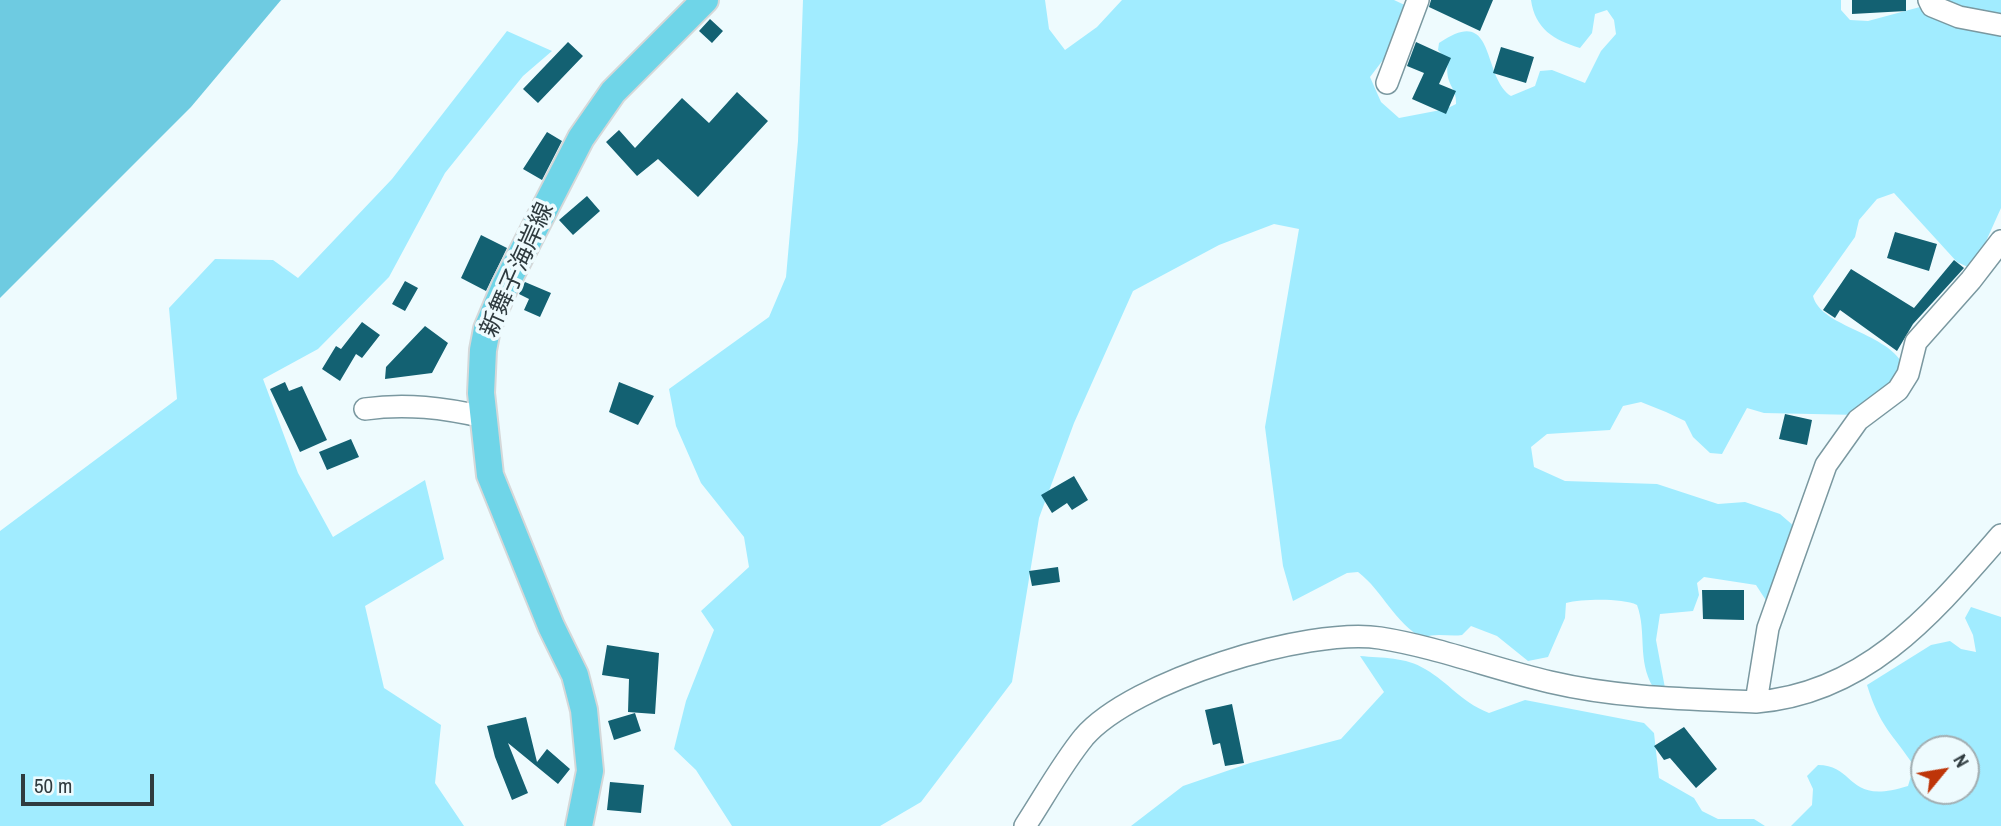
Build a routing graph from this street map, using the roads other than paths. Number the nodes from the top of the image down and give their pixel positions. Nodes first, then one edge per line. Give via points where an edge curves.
1 (705, 0) edge
2 (1418, 0) edge
3 (1930, 0) edge
4 (2001, 25) edge
5 (1387, 83) dead end
6 (2001, 241) edge
7 (365, 409) dead end
8 (484, 417) junction
9 (2001, 535) edge
10 (1756, 702) junction
11 (579, 826) edge
12 (1025, 826) edge

1 - 8 main road, 新舞子海岸線 via 613,92 581,138 487,329 481,393
2 - 5 street
3 - 4 street via 1932,6 1959,17
6 - 10 street via 1916,342 1908,374 1898,390 1858,420 1826,465 1768,628
7 - 8 street via 430,407
8 - 11 main road, 新舞子海岸線 via 490,475 575,676 584,710 590,771
9 - 10 street via 1932,614 1883,654 1825,688
10 - 12 street via 1621,695 1552,683 1380,638 1342,636 1296,642 1197,673 1150,692 1113,714 1085,736

